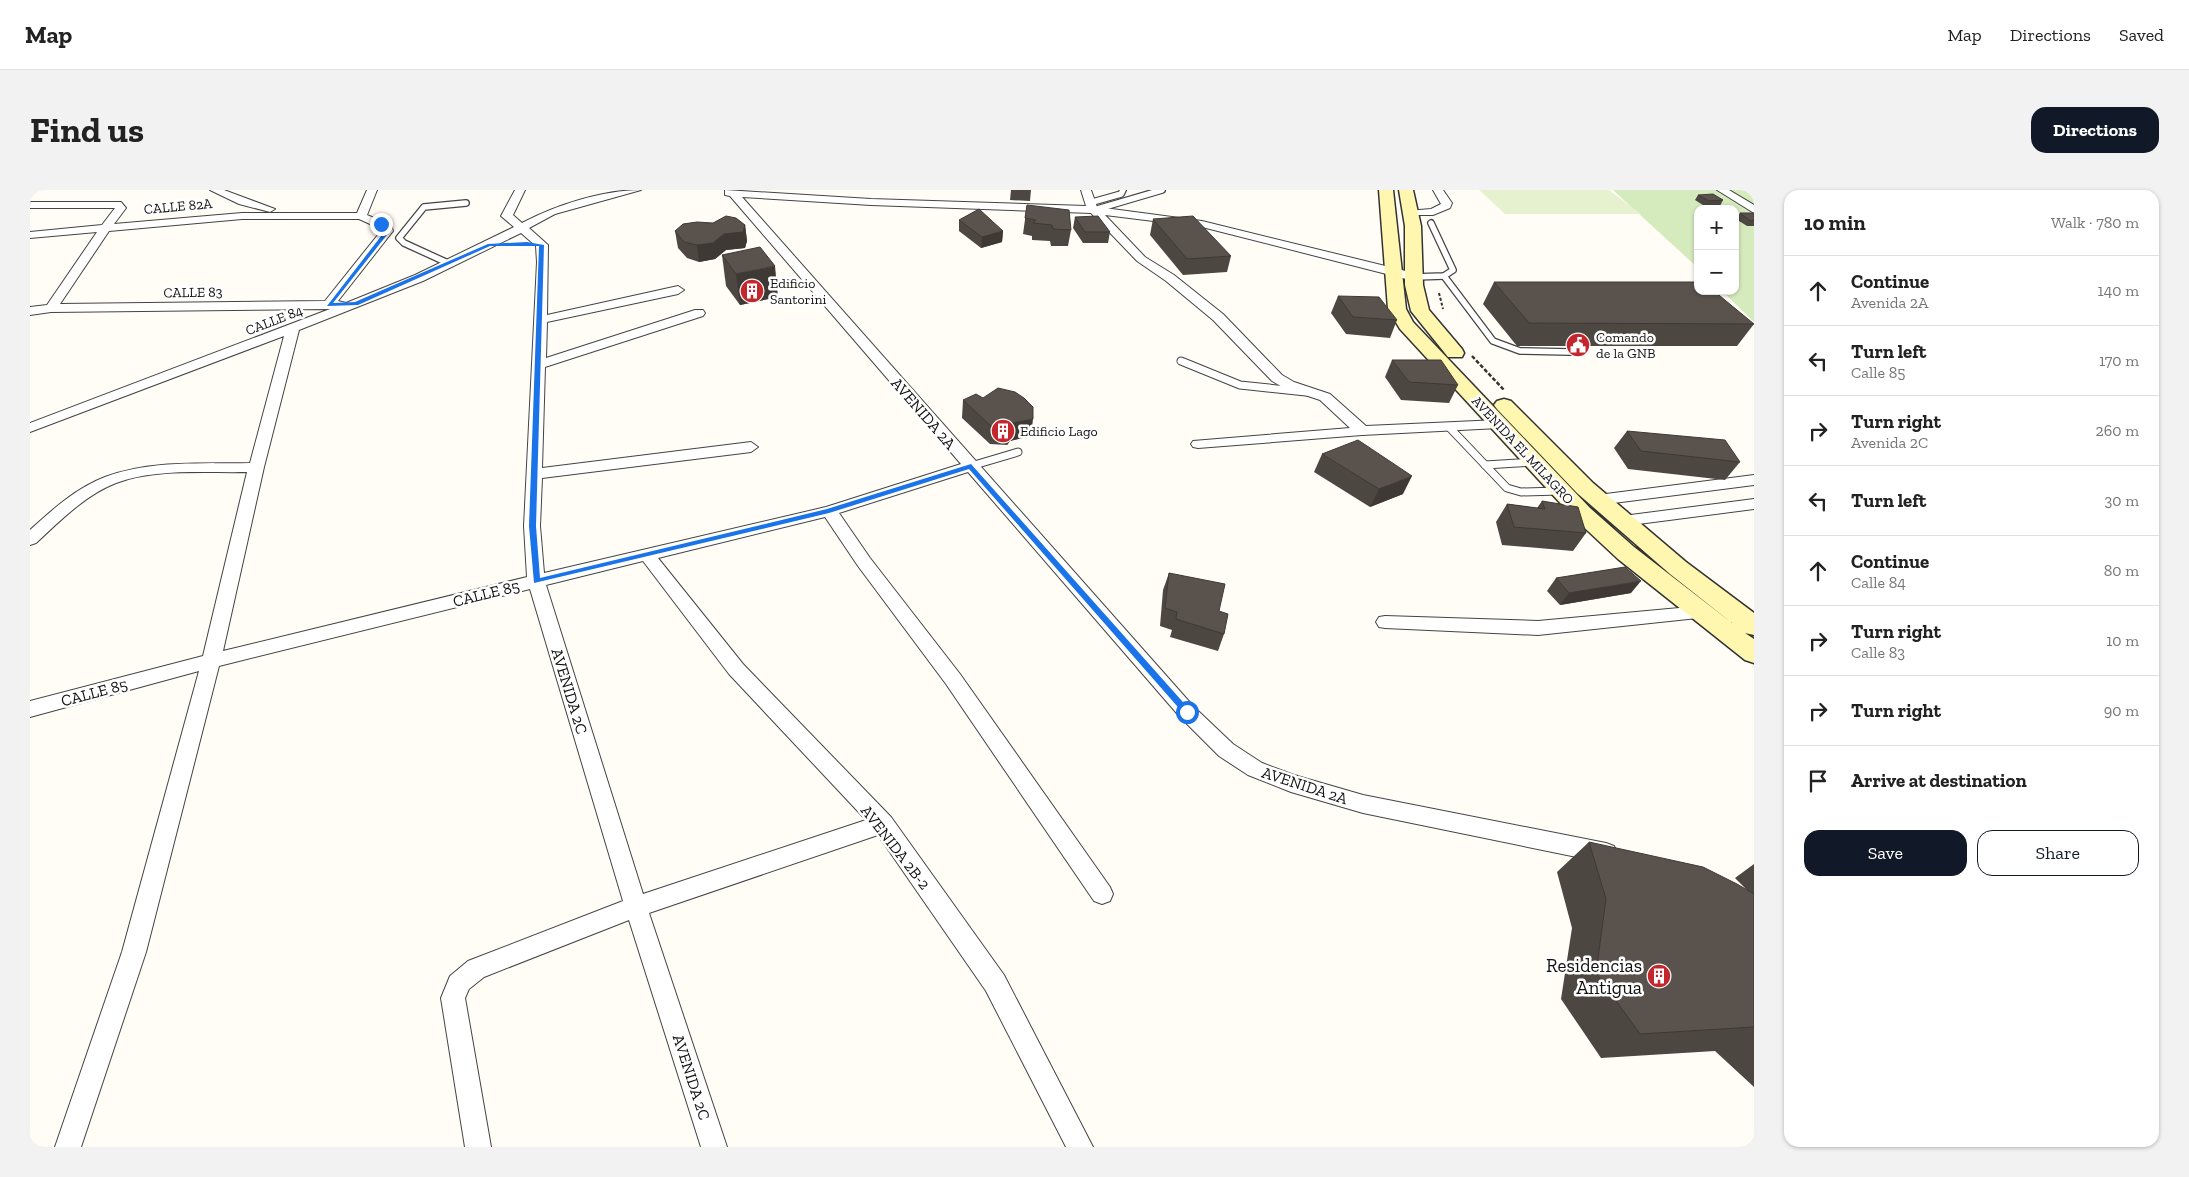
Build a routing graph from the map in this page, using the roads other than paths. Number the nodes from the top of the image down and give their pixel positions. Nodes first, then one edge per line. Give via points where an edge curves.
1 (215, 190) edge
2 (372, 190) edge
3 (520, 190) edge
4 (636, 190) edge
5 (1086, 190) edge
6 (1162, 190) edge
7 (1386, 190) edge
8 (1406, 190) edge
9 (1438, 190) edge
10 (1722, 190) edge
11 (1123, 191) edge
12 (728, 192) edge
13 (1138, 196) junction
14 (30, 204) edge
15 (466, 204) dead end
16 (1092, 207) junction
17 (1754, 210) edge
18 (1411, 213) junction
19 (296, 215) junction
20 (361, 216) junction
21 (514, 222) junction
22 (1431, 223) dead end
23 (106, 227) junction
24 (30, 235) edge
25 (490, 245) junction
26 (542, 245) junction
27 (450, 264) junction
28 (1393, 273) junction
29 (1444, 276) junction
30 (1414, 277) junction
31 (678, 290) dead end
32 (356, 304) junction
33 (328, 305) junction
34 (51, 308) junction
35 (30, 311) edge
36 (699, 313) dead end
37 (540, 320) junction
38 (293, 328) junction
39 (1570, 352) dead end
40 (1181, 361) dead end
41 (537, 365) junction
42 (1316, 393) junction
43 (1499, 424) junction
44 (1450, 427) junction
45 (30, 428) edge
46 (1362, 431) junction
47 (1198, 444) dead end
48 (751, 447) dead end
49 (1018, 452) dead end
50 (1533, 462) junction
51 (1486, 465) junction
52 (971, 466) junction
53 (256, 467) junction
54 (534, 474) junction
55 (1754, 480) edge
56 (1560, 491) junction
57 (1598, 500) junction
58 (1754, 504) edge
59 (829, 511) junction
60 (1623, 521) junction
61 (30, 539) edge
62 (647, 555) junction
63 (536, 581) junction
64 (1701, 612) junction
65 (1385, 622) dead end
66 (1754, 626) edge
67 (1754, 654) edge
68 (210, 660) junction
69 (30, 709) edge
70 (882, 824) junction
71 (1625, 858) edge
72 (1102, 894) dead end
73 (636, 907) junction
74 (68, 1147) edge
75 (478, 1147) edge
76 (714, 1147) edge
77 (1080, 1147) edge

1 - 19 street via 243,202
2 - 20 street
3 - 21 street
4 - 21 street, CALLE 84
5 - 16 street
6 - 13 lane
7 - 28 main road, AVENIDA EL MILAGRO
8 - 18 main road, AVENIDA EL MILAGRO
9 - 18 street via 1446,206 1433,212
10 - 17 street
11 - 13 lane
11 - 16 lane
12 - 16 street
12 - 52 street, AVENIDA 2A
13 - 16 lane
14 - 23 street via 120,206
15 - 27 lane via 424,207 399,238
16 - 28 street via 1235,231
16 - 42 street via 1140,259 1170,278 1218,317 1282,382
18 - 30 main road, AVENIDA EL MILAGRO
19 - 20 street, CALLE 82A
19 - 23 street, CALLE 82A
20 - 33 street via 381,224 387,231
21 - 25 street, CALLE 84
21 - 26 street
22 - 29 lane via 1454,270
23 - 24 street, CALLE 82A
23 - 34 street
25 - 26 street
25 - 27 street, CALLE 84
26 - 37 street, AVENIDA 2C
27 - 32 street, CALLE 84
28 - 30 street
28 - 43 main road, AVENIDA EL MILAGRO via 1397,309 1406,325
29 - 30 lane
29 - 39 lane via 1497,344 1519,350
30 - 57 main road, AVENIDA EL MILAGRO via 1420,311 1451,349
31 - 37 street
32 - 33 street, CALLE 83
32 - 38 street, CALLE 84
33 - 34 street, CALLE 83
34 - 35 street, CALLE 83
36 - 41 street
37 - 41 street, AVENIDA 2C
38 - 45 street, CALLE 84
38 - 53 street
40 - 42 lane via 1240,386
41 - 54 street, AVENIDA 2C
42 - 46 street via 1334,404
43 - 44 street
43 - 50 main road, AVENIDA EL MILAGRO
44 - 46 street
44 - 51 lane
46 - 47 street
48 - 54 street
49 - 52 lane
50 - 51 lane
50 - 56 main road, AVENIDA EL MILAGRO
51 - 56 lane via 1507,488 1521,492
52 - 59 street, CALLE 85
52 - 71 street, AVENIDA 2A via 1187,712 1226,750 1255,769 1363,804
53 - 61 street via 142,473 110,480 56,515
53 - 68 street
54 - 63 street, AVENIDA 2C via 532,526
55 - 57 street
56 - 64 main road, AVENIDA EL MILAGRO via 1626,553
57 - 60 main road, AVENIDA EL MILAGRO
58 - 60 street
59 - 62 street, CALLE 85
59 - 72 street via 952,679
60 - 66 main road, AVENIDA EL MILAGRO
62 - 63 street, CALLE 85
62 - 70 street, AVENIDA 2B-2 via 736,669
63 - 68 street, CALLE 85
63 - 73 street, AVENIDA 2C
64 - 65 street via 1538,628
64 - 67 main road, AVENIDA EL MILAGRO
68 - 69 street, CALLE 85
68 - 74 street via 134,952
70 - 73 street
70 - 77 street, AVENIDA 2B-2 via 995,982
73 - 75 street via 476,969 456,986 455,1014
73 - 76 street, AVENIDA 2C

